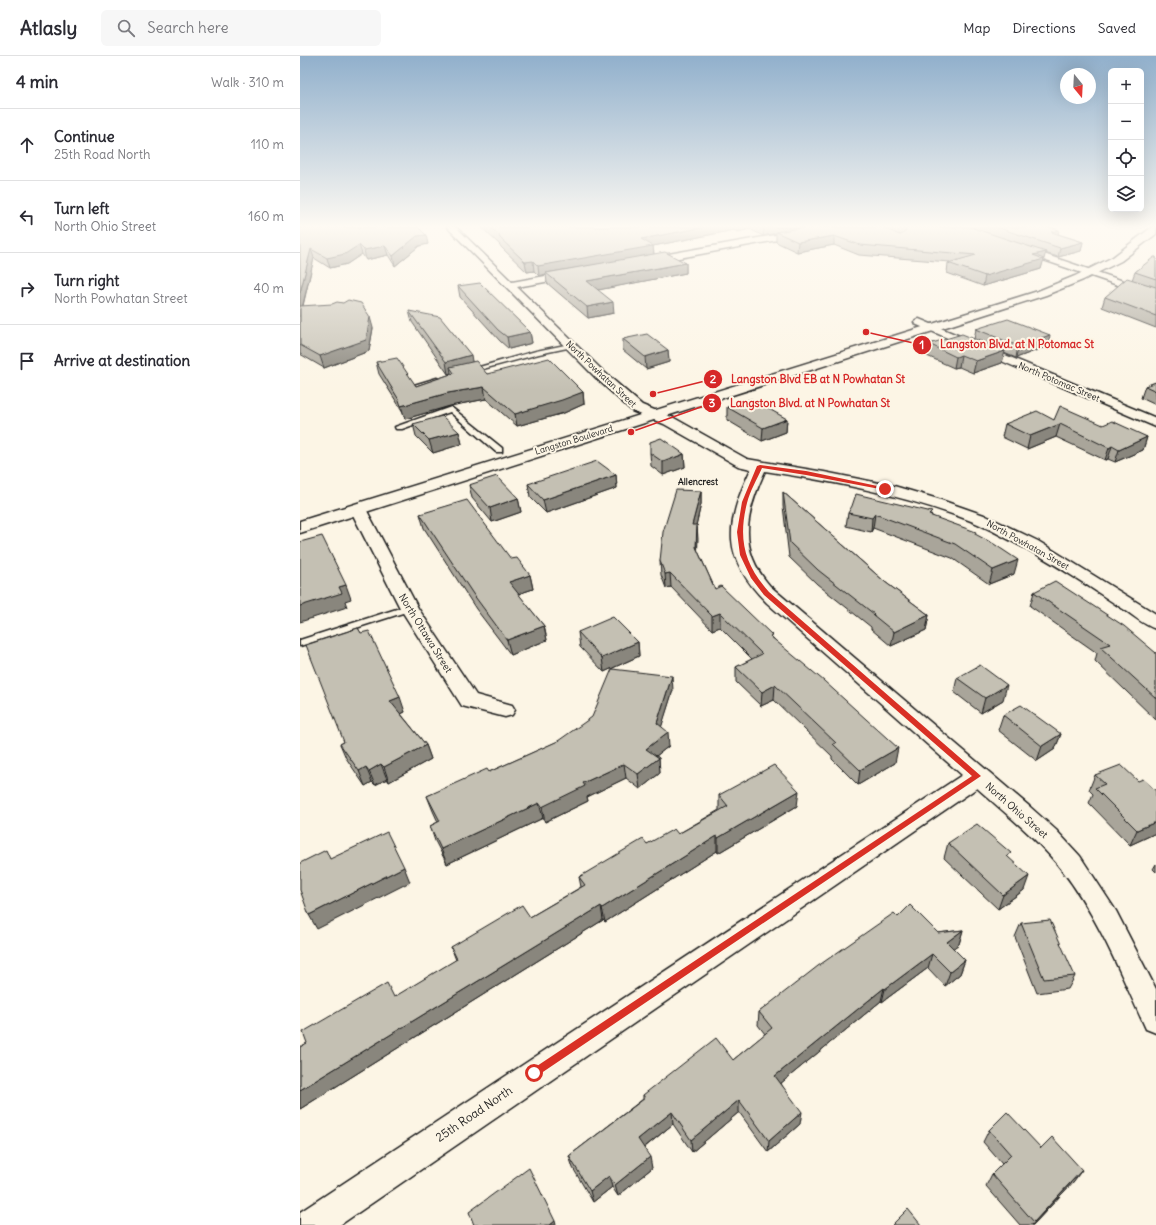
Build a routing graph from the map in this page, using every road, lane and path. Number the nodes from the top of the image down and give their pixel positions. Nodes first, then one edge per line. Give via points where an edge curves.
1 (505, 282) edge
2 (533, 282) edge
3 (1047, 282) edge
4 (1063, 282) edge
5 (1117, 282) edge
6 (509, 286) junction
7 (1156, 295) edge
8 (919, 322) junction
9 (932, 328) junction
10 (570, 346) junction
11 (459, 374) edge
12 (445, 378) edge
13 (417, 386) edge
14 (637, 408) junction
15 (656, 415) junction
16 (1156, 423) edge
17 (399, 427) dead end
18 (500, 450) junction
19 (760, 466) junction
20 (411, 478) dead end
21 (358, 509) junction
22 (300, 527) edge
23 (408, 608) junction
24 (1156, 623) edge
25 (300, 643) edge
26 (506, 710) dead end
27 (977, 776) junction
28 (1156, 1019) edge
29 (311, 1225) edge

1 - 6 street, North Powhatan Street
2 - 6 street
3 - 8 main road, Langston Boulevard
4 - 9 main road, Langston Boulevard via 1042,293
5 - 7 street
6 - 10 street, North Powhatan Street
8 - 9 street, North Potomac Street
8 - 14 main road, Langston Boulevard
9 - 15 main road, Langston Boulevard
9 - 16 street, North Potomac Street
10 - 11 lane via 538,352
10 - 14 street, North Powhatan Street
12 - 13 lane
14 - 15 street, North Powhatan Street
14 - 18 main road, Langston Boulevard
15 - 19 street, North Powhatan Street via 735,459
15 - 21 main road, Langston Boulevard
17 - 18 lane via 451,409
18 - 20 main road, Langston Boulevard
19 - 24 street, North Powhatan Street via 894,491 969,514 1032,545
19 - 27 street, North Ohio Street via 746,497 740,528 742,555 754,578 770,596
21 - 22 main road, Langston Boulevard
21 - 23 street, North Ottawa Street
23 - 25 lane
23 - 26 street, North Ottawa Street via 469,701
27 - 28 street, North Ohio Street via 1036,826 1070,862 1106,918
27 - 29 street, 25th Road North

